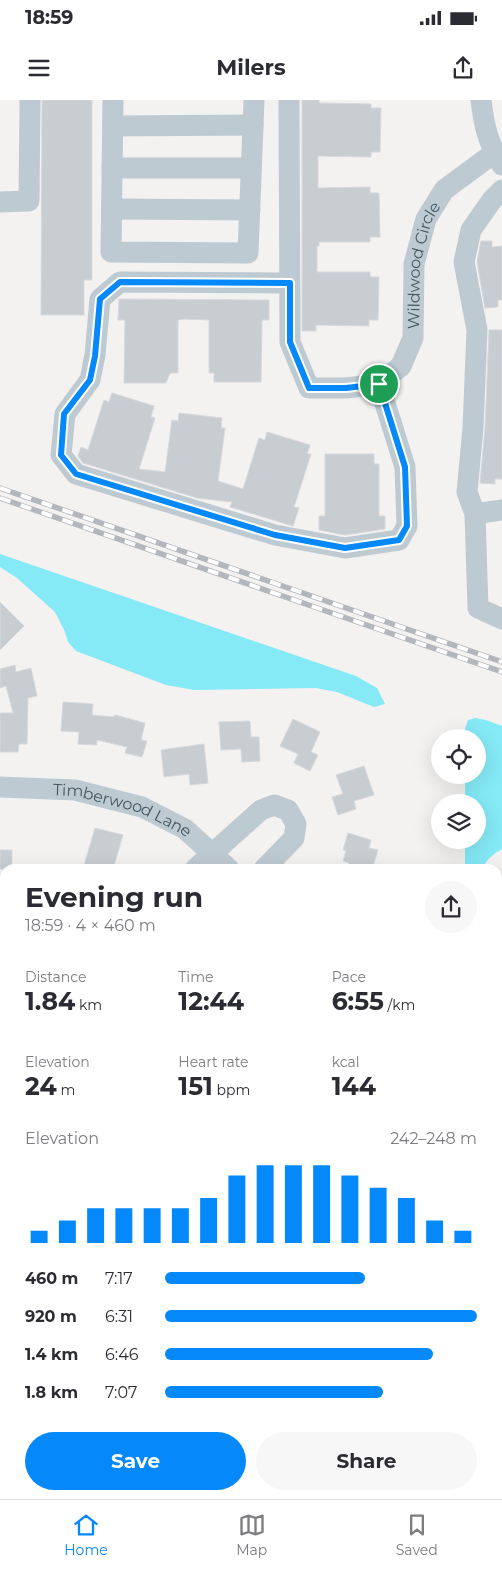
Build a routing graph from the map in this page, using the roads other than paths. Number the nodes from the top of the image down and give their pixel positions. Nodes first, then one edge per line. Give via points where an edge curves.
1 (30, 100) edge
2 (113, 100) edge
3 (254, 100) edge
4 (289, 100) edge
5 (481, 100) edge
6 (253, 125) junction
7 (113, 126) junction
8 (498, 159) edge
9 (112, 168) junction
10 (251, 168) junction
11 (502, 190) edge
12 (0, 202) edge
13 (112, 209) junction
14 (250, 210) junction
15 (290, 283) junction
16 (379, 384) junction
17 (502, 510) edge
18 (475, 514) junction
19 (502, 620) edge
20 (0, 788) edge
21 (212, 852) junction
22 (200, 864) edge
23 (224, 864) edge
24 (269, 864) edge

1 - 12 street via 29,201
2 - 7 street
3 - 6 street
4 - 15 street
5 - 8 street via 486,134
6 - 7 street
6 - 10 street
7 - 9 street
8 - 16 street, Wildwood Circle via 444,190 426,219 414,264 413,338 401,366
9 - 10 street
9 - 13 street
10 - 14 street
11 - 18 street via 471,230 464,262 478,330 467,492
13 - 14 street
13 - 14 street via 112,252 248,253
15 - 16 street via 290,342 309,388
15 - 16 street via 120,282 100,299 90,380 64,414 61,455 76,474 275,535 345,548 399,540 407,526 405,467
17 - 18 street
18 - 19 street via 478,608
20 - 21 street, Timberwood Lane via 74,790 142,807 185,829
21 - 22 street
21 - 23 street, Timberwood Lane
21 - 24 street via 261,810 274,805 288,810 296,824 294,838

